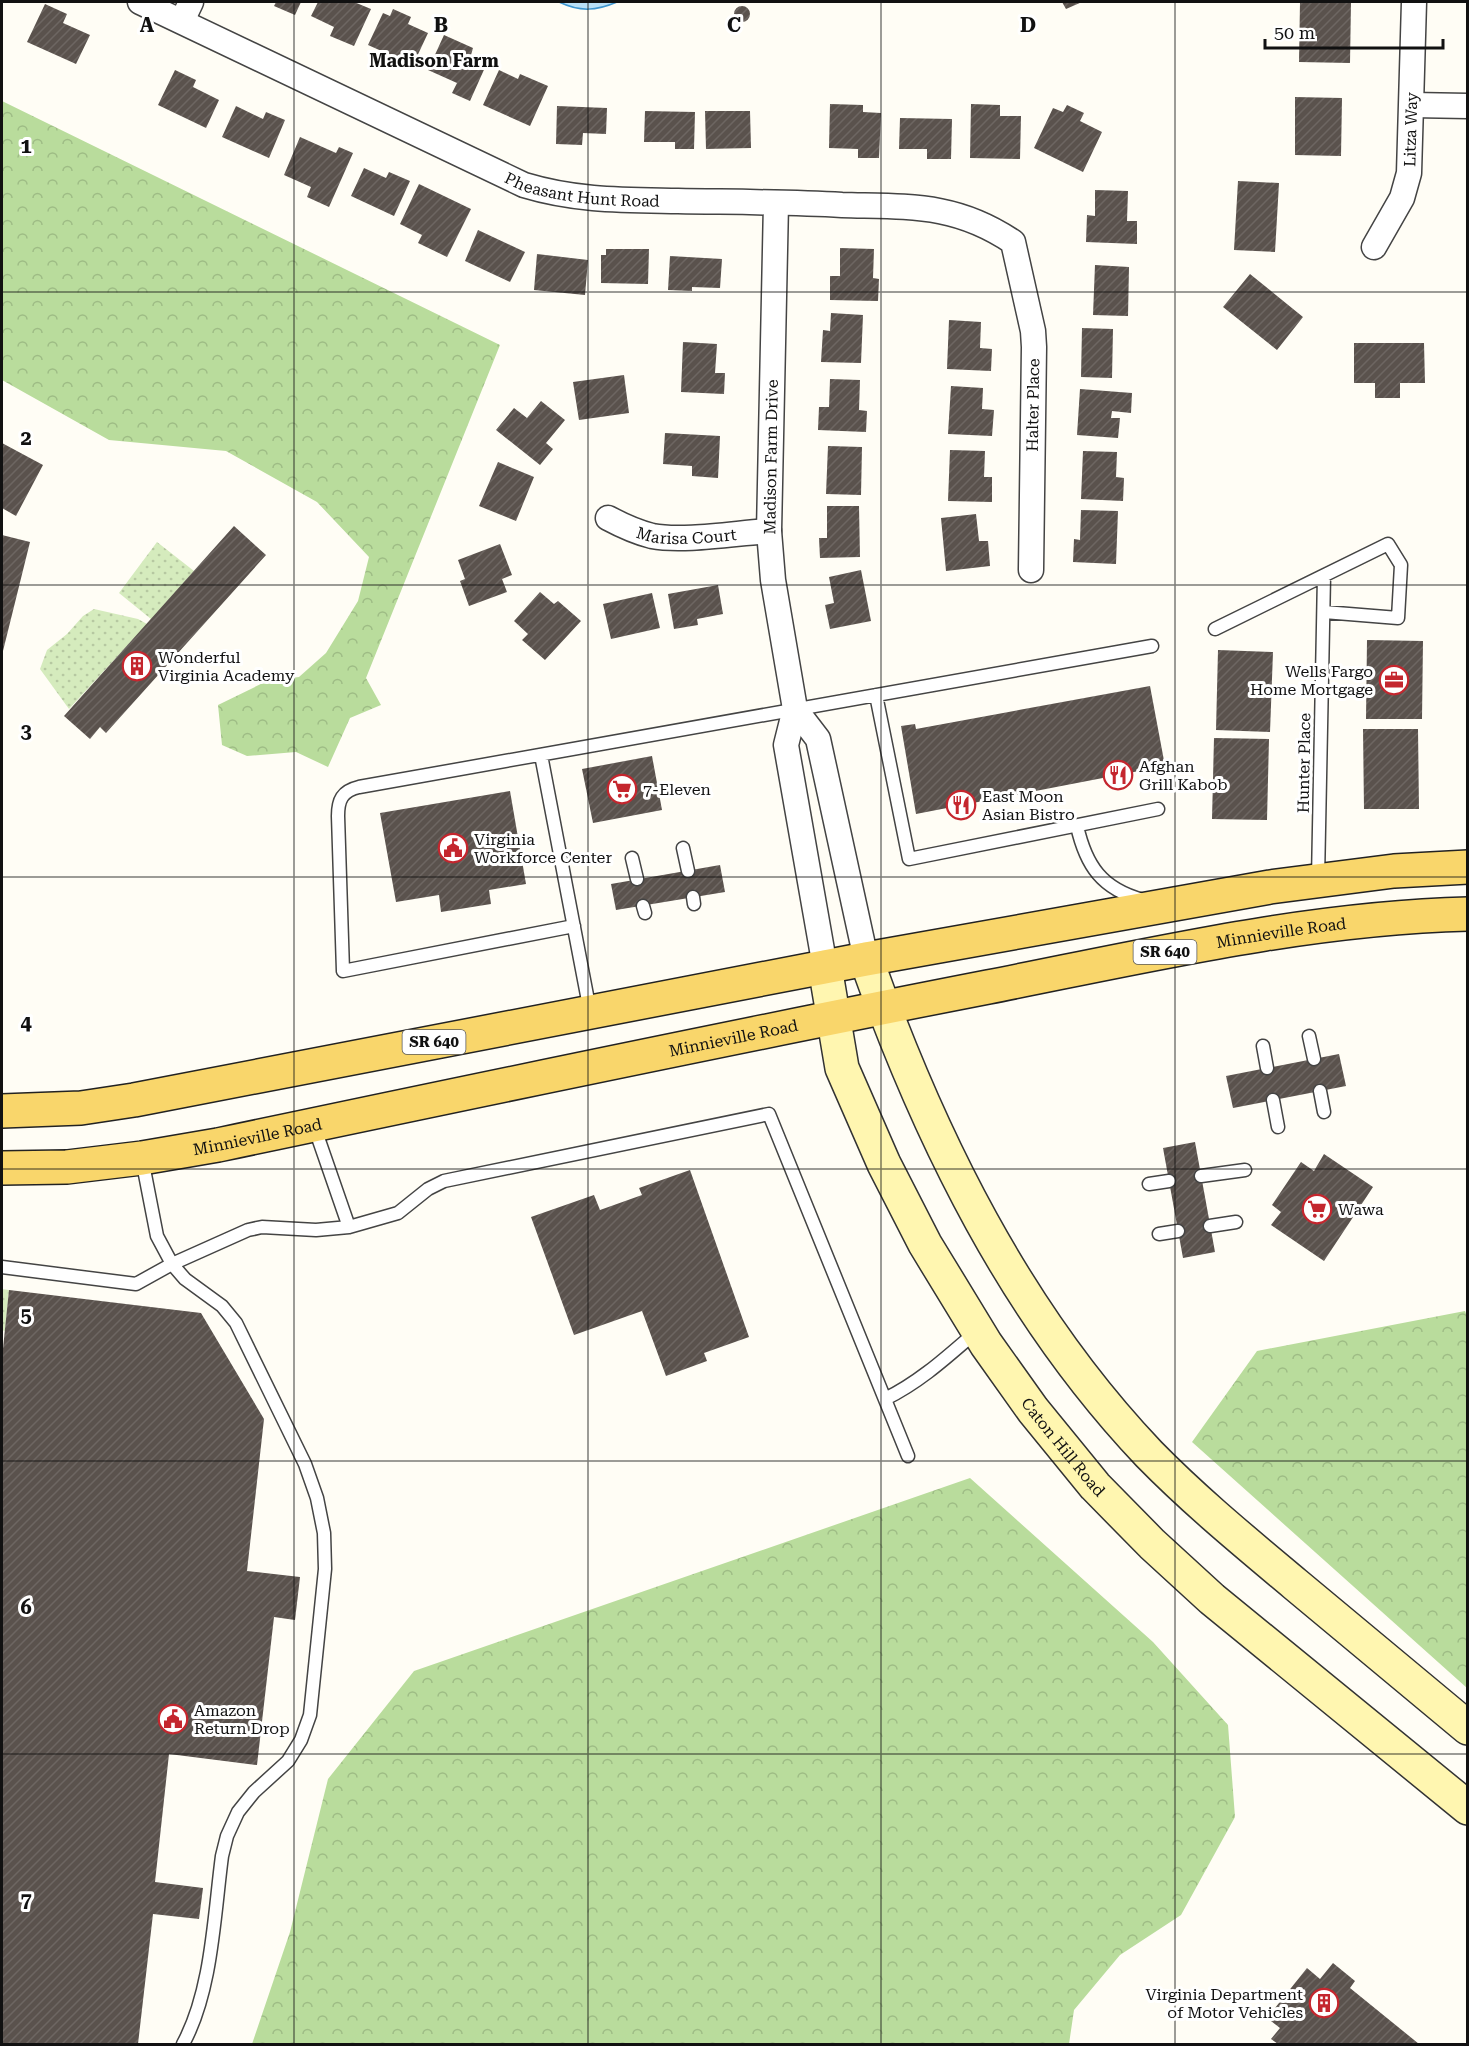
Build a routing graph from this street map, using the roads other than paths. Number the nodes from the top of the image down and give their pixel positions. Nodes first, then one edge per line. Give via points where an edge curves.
1 (140, 2) edge
2 (1414, 2) edge
3 (187, 11) edge
4 (1412, 105) junction
5 (1467, 106) edge
6 (776, 203) junction
7 (1012, 242) joint
8 (1374, 247) dead end
9 (608, 518) dead end
10 (769, 531) junction
11 (1031, 570) dead end
12 (1324, 576) junction
13 (1324, 612) junction
14 (1215, 629) dead end
15 (1152, 646) dead end
16 (876, 695) junction
17 (795, 710) junction
18 (541, 755) junction
19 (1158, 809) dead end
20 (1077, 826) junction
21 (683, 848) dead end
22 (632, 858) dead end
23 (1467, 867) edge
24 (688, 871) dead end
25 (637, 879) dead end
26 (1318, 880) junction
27 (1186, 902) junction
28 (1467, 914) edge
29 (574, 926) junction
30 (866, 959) junction
31 (825, 967) junction
32 (883, 1007) junction
33 (590, 1012) junction
34 (832, 1017) junction
35 (1309, 1036) dead end
36 (1263, 1046) dead end
37 (1314, 1059) dead end
38 (1267, 1068) dead end
39 (1320, 1091) dead end
40 (1273, 1100) dead end
41 (2, 1111) edge
42 (1324, 1112) dead end
43 (313, 1125) junction
44 (1278, 1127) dead end
45 (142, 1158) junction
46 (2, 1168) edge
47 (1245, 1170) dead end
48 (1201, 1176) dead end
49 (1169, 1181) dead end
50 (1149, 1184) dead end
51 (1236, 1222) dead end
52 (1210, 1226) dead end
53 (349, 1227) junction
54 (1178, 1231) dead end
55 (1160, 1234) dead end
56 (172, 1264) junction
57 (2, 1267) edge
58 (978, 1330) junction
59 (885, 1399) junction
60 (908, 1456) dead end
61 (1467, 1728) edge
62 (1467, 1808) edge
63 (183, 2044) edge

1 - 3 street, Pheasant Hunt Road
2 - 4 street, Litza Way
3 - 6 street, Pheasant Hunt Road via 524,185 593,199
4 - 5 street
4 - 8 street, Litza Way via 1409,173 1402,198
6 - 7 street, Pheasant Hunt Road via 926,208 960,215 992,228
6 - 10 street, Madison Farm Drive
7 - 11 street, Halter Place via 1034,347
9 - 10 street, Marisa Court via 629,529 675,538
10 - 17 street, Madison Farm Drive via 773,580
12 - 13 lane, Hunter Place
12 - 13 lane via 1388,544 1401,565 1398,618
12 - 14 lane
13 - 26 lane, Hunter Place
15 - 16 lane
16 - 17 lane
16 - 20 lane via 909,859
17 - 18 lane
17 - 30 street, Madison Farm Drive via 818,739
17 - 31 street, Madison Farm Drive via 786,745
18 - 29 lane
18 - 29 lane via 345,792 338,805 343,971
19 - 20 lane
20 - 27 lane via 1088,862 1119,891 1165,904
21 - 24 lane
22 - 25 lane
23 - 26 main road, SR 640
26 - 27 main road, SR 640
27 - 30 main road, SR 640
28 - 32 main road, Minnieville Road / SR 640 via 1414,916 1267,934
29 - 33 lane
30 - 31 main road, SR 640
30 - 32 main road
31 - 33 main road, SR 640
31 - 34 main road, Caton Hill Road
32 - 34 main road, Minnieville Road / SR 640
32 - 61 main road via 975,1212 1037,1315 1085,1380 1148,1453 1206,1509
33 - 41 main road, SR 640 via 134,1100 81,1108
34 - 43 main road, Minnieville Road / SR 640
34 - 58 main road, Caton Hill Road via 842,1068 884,1164
35 - 37 lane
36 - 38 lane
39 - 42 lane
40 - 44 lane
43 - 45 main road, Minnieville Road / SR 640
43 - 53 lane
45 - 46 main road, Minnieville Road / SR 640 via 67,1167
45 - 56 lane via 157,1236
47 - 48 lane
49 - 50 lane
51 - 52 lane
53 - 56 lane via 262,1227
53 - 59 lane via 398,1213 444,1181 769,1114
54 - 55 lane
56 - 57 lane via 136,1284
56 - 63 lane via 185,1279 222,1306 236,1323 305,1464 317,1498 326,1569 310,1715 302,1740 288,1761 254,1792 238,1812 227,1836 203,1996
58 - 59 lane via 925,1375
58 - 62 main road, Caton Hill Road via 1033,1410 1095,1486 1152,1544 1212,1599
59 - 60 lane

